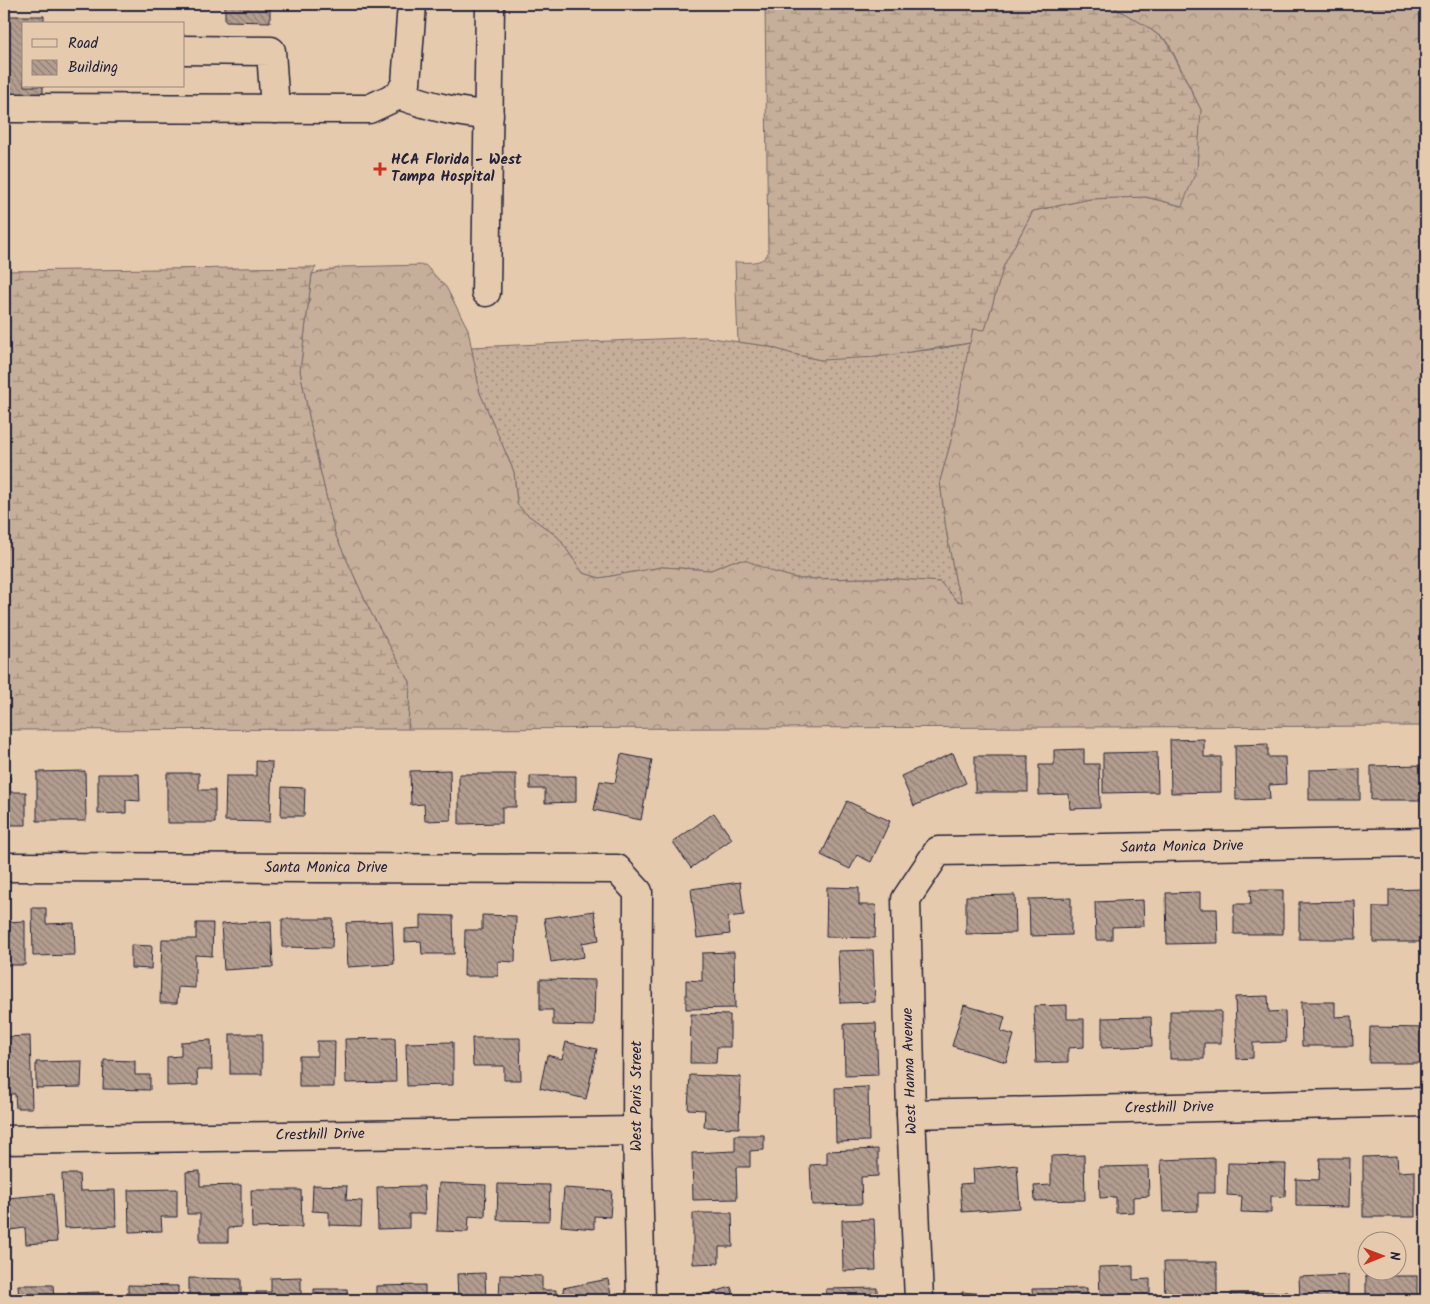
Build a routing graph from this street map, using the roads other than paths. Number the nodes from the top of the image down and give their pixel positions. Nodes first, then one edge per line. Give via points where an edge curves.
1 (412, 4) edge
2 (490, 4) edge
3 (185, 50) edge
4 (399, 95) junction
5 (4, 108) edge
6 (275, 109) junction
7 (489, 115) junction
8 (486, 292) dead end
9 (1426, 842) edge
10 (938, 851) joint
11 (4, 867) edge
12 (638, 892) joint
13 (1426, 1102) edge
14 (911, 1114) junction
15 (637, 1131) junction
16 (4, 1140) edge
17 (641, 1300) edge
18 (919, 1300) edge

1 - 4 street via 406,84
2 - 7 street
3 - 6 street via 271,51
4 - 6 street via 369,109
4 - 7 street via 459,113
5 - 6 street
7 - 8 street
9 - 10 street, Santa Monica Drive
10 - 14 street, West Hanna Avenue via 906,900
11 - 12 street, Santa Monica Drive via 617,869
12 - 15 street, West Paris Street
13 - 14 street, Cresthill Drive
14 - 18 street, West Hanna Avenue
15 - 16 street, Cresthill Drive
15 - 17 street, West Paris Street

